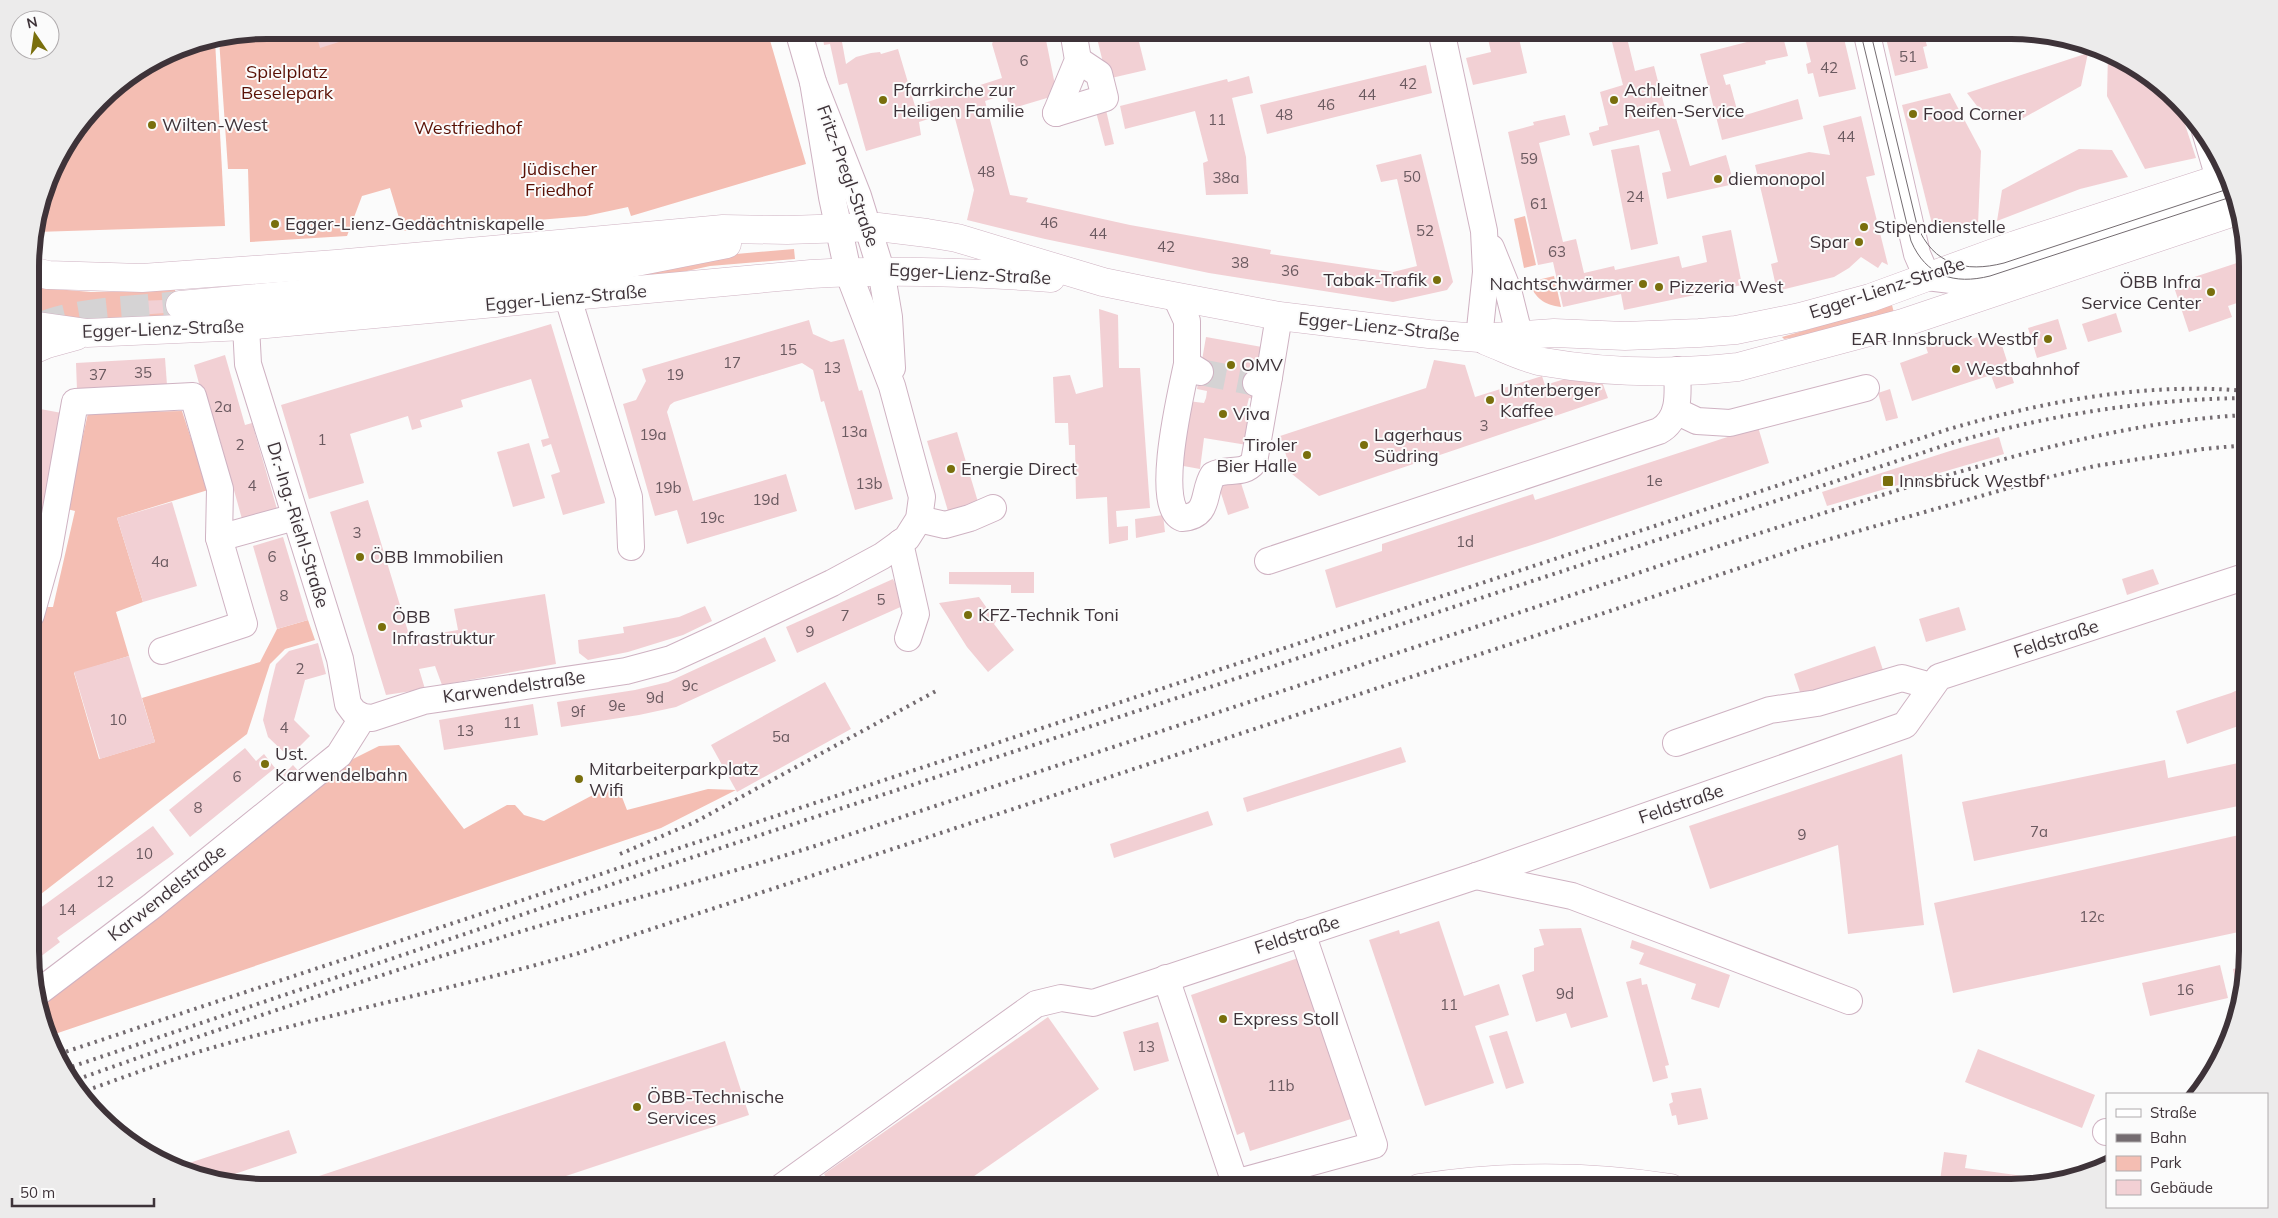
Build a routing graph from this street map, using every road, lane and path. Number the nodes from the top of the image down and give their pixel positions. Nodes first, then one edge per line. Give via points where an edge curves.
1 (801, 39) edge
2 (1074, 39) edge
3 (1443, 39) edge
4 (1868, 39) edge
5 (1078, 60) dead end
6 (813, 82) junction
7 (2224, 183) edge
8 (2232, 213) edge
9 (869, 227) junction
10 (838, 228) junction
11 (787, 230) junction
12 (1484, 231) junction
13 (881, 270) junction
14 (848, 272) junction
15 (39, 273) edge
16 (1981, 275) junction
17 (1927, 277) junction
18 (1103, 282) junction
19 (1176, 297) junction
20 (568, 298) junction
21 (180, 305) tunnel mouth
22 (1943, 310) junction
23 (1280, 316) junction
24 (39, 326) edge
25 (246, 326) junction
26 (87, 333) junction
27 (1519, 334) junction
28 (1698, 334) junction
29 (1478, 338) junction
30 (39, 348) edge
31 (1677, 370) junction
32 (892, 386) junction
33 (1866, 388) dead end
34 (1676, 411) junction
35 (993, 508) dead end
36 (295, 518) junction
37 (919, 519) junction
38 (219, 538) junction
39 (900, 543) junction
40 (631, 547) dead end
41 (1268, 560) dead end
42 (2239, 579) edge
43 (39, 586) edge
44 (908, 638) dead end
45 (162, 650) dead end
46 (1931, 686) junction
47 (363, 717) junction
48 (1676, 744) dead end
49 (1476, 876) junction
50 (1302, 933) junction
51 (1166, 978) junction
52 (42, 989) edge
53 (1849, 1001) dead end
54 (793, 1179) edge
55 (1234, 1179) edge
56 (1250, 1179) edge
57 (1498, 1179) edge
58 (1589, 1179) edge

1 - 6 street, Fritz-Pregl-Straße
2 - 5 street
3 - 12 street
4 - 17 street via 1917,254
6 - 9 street, Fritz-Pregl-Straße
6 - 10 street, Fritz-Pregl-Straße
7 - 16 street
7 - 17 main road, Egger-Lienz-Straße via 2077,224
8 - 22 main road, Egger-Lienz-Straße
9 - 10 main road, Egger-Lienz-Straße
9 - 13 street, Fritz-Pregl-Straße
9 - 18 main road, Egger-Lienz-Straße via 957,238
10 - 11 main road, Egger-Lienz-Straße
10 - 14 street, Fritz-Pregl-Straße
11 - 15 main road, Egger-Lienz-Straße via 723,229 327,265 142,278
11 - 21 main road, Egger-Lienz-Straße via 626,264
12 - 27 street via 1508,290
12 - 29 street via 1486,272
13 - 14 main road, Egger-Lienz-Straße
13 - 18 main road, Egger-Lienz-Straße via 985,273
13 - 32 street, Karwendelstraße via 889,317
14 - 20 main road, Egger-Lienz-Straße
14 - 32 street, Karwendelstraße
16 - 17 street via 1951,280
16 - 22 street
17 - 22 main road
17 - 28 main road, Egger-Lienz-Straße via 1870,298 1800,317
18 - 19 main road, Egger-Lienz-Straße
19 - 23 main road, Egger-Lienz-Straße
19 - 23 street via 1187,321 1194,368 1172,439 1172,507 1182,518 1202,509 1213,474 1243,470 1254,462 1262,380
20 - 25 main road, Egger-Lienz-Straße
20 - 40 street via 629,497
22 - 31 main road, Egger-Lienz-Straße via 1738,367
23 - 29 main road, Egger-Lienz-Straße
24 - 26 main road, Egger-Lienz-Straße
25 - 26 main road, Egger-Lienz-Straße
25 - 36 street, Dr.-Ing.-Riehl-Straße via 248,364
26 - 30 main road
27 - 28 main road, Egger-Lienz-Straße
27 - 29 main road, Egger-Lienz-Straße
28 - 31 main road via 1676,346
29 - 31 main road, Egger-Lienz-Straße via 1542,362 1637,371
31 - 34 street
32 - 37 street, Karwendelstraße via 922,497
33 - 34 street via 1730,423 1696,421
34 - 41 street via 1666,427 1634,440
35 - 37 street via 944,526
36 - 38 street
36 - 47 street, Dr.-Ing.-Riehl-Straße via 340,659 348,704
37 - 39 street, Karwendelstraße
38 - 43 street via 220,489 192,396 75,402 48,554
38 - 45 street via 244,624
39 - 44 street via 916,614
39 - 47 street, Karwendelstraße via 832,583 671,658 626,671 424,701 382,716
42 - 46 street, Feldstraße via 1939,677
46 - 48 street via 1902,678 1817,703 1770,710
46 - 49 street, Feldstraße via 1905,725
47 - 52 street, Karwendelstraße via 339,755 152,906
49 - 50 street, Feldstraße
49 - 53 street via 1572,896
50 - 51 street, Feldstraße
50 - 56 street via 1374,1145
51 - 54 street, Feldstraße via 1093,1003 1061,998 1036,1004
51 - 55 street
57 - 58 main road

